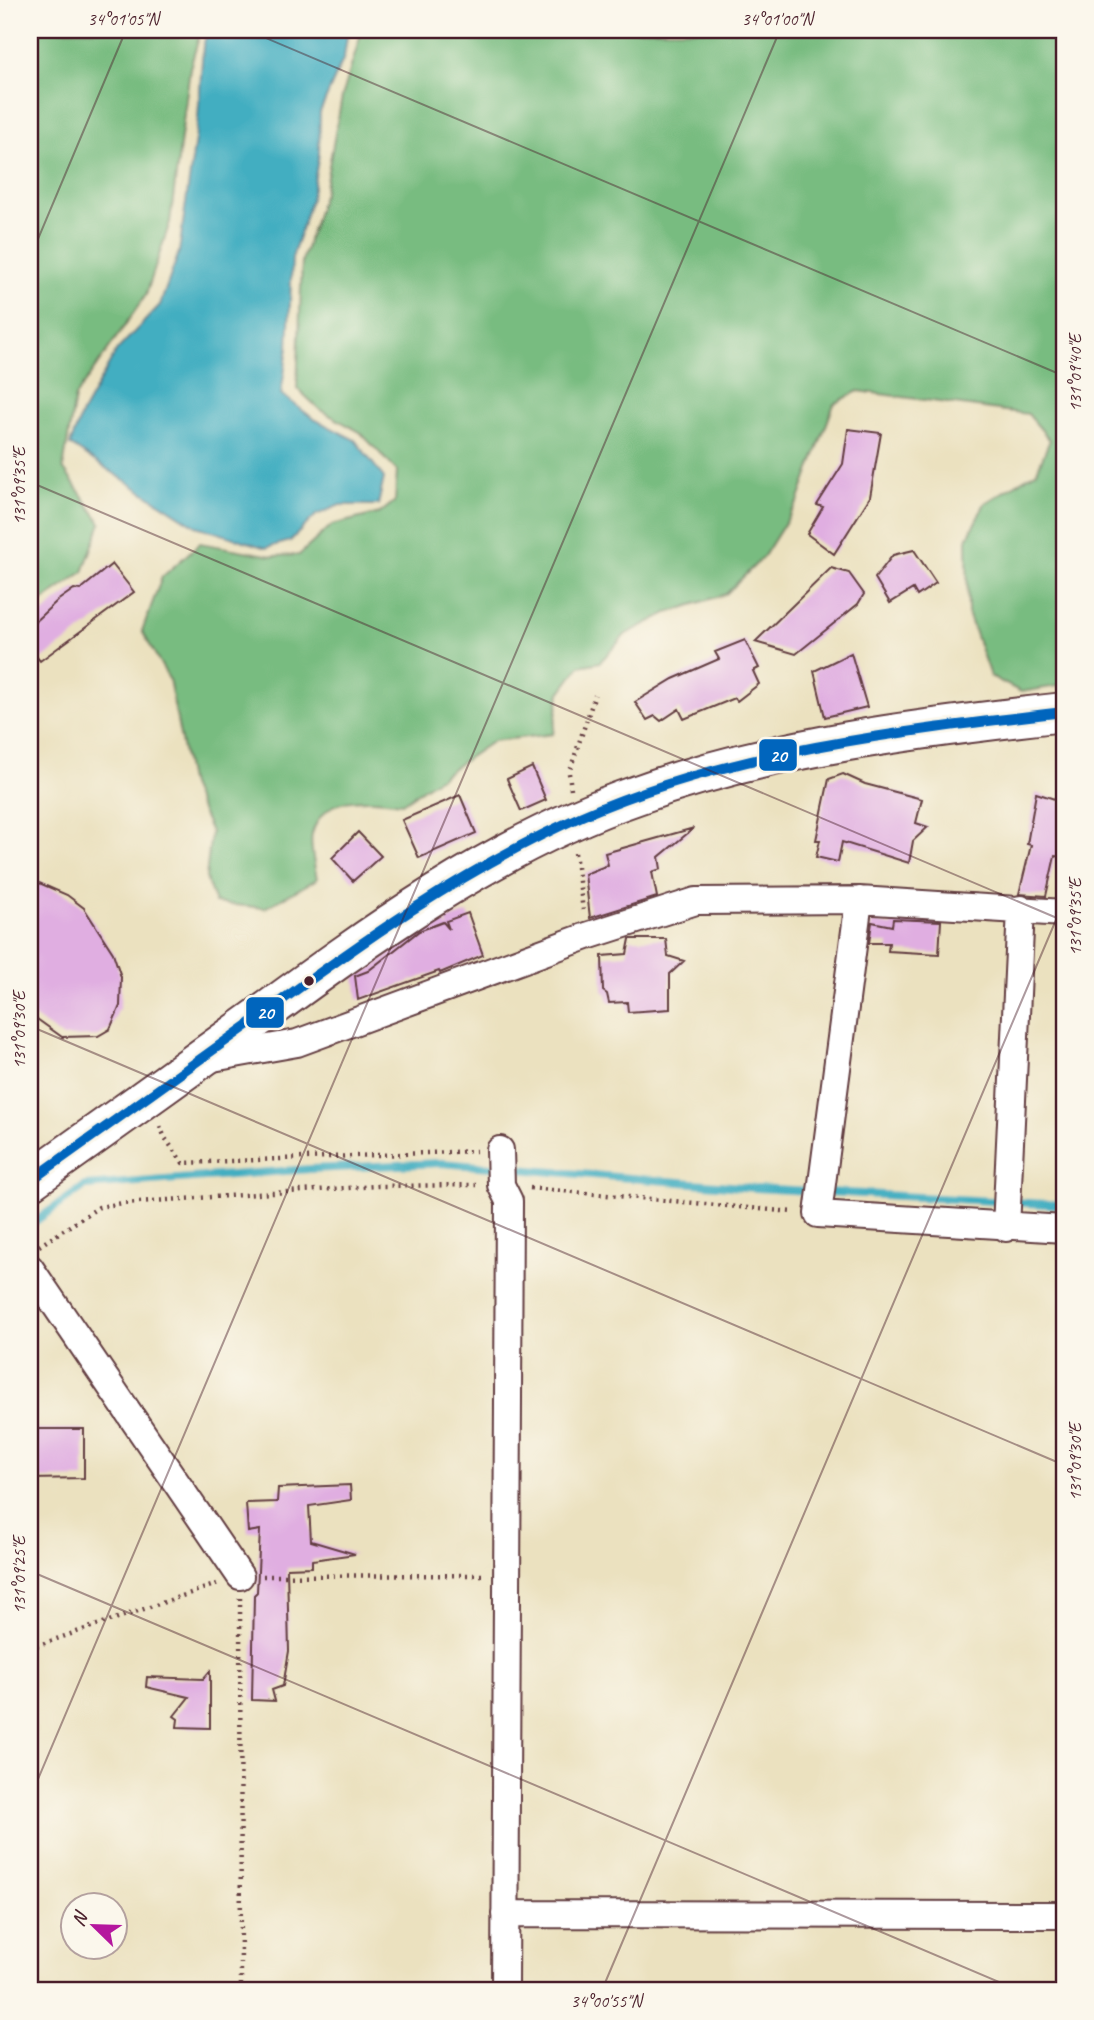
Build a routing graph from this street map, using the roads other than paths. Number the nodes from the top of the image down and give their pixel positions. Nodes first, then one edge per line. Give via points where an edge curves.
1 (1064, 712) edge
2 (859, 900) junction
3 (1021, 909) junction
4 (1064, 913) edge
5 (198, 1061) junction
6 (500, 1150) road end
7 (30, 1181) edge
8 (1006, 1228) junction
9 (1064, 1229) edge
10 (30, 1268) edge
11 (240, 1576) road end
12 (505, 1914) junction
13 (1064, 1915) edge
14 (505, 1990) edge

1 - 5 highway via 946,726 790,753 635,795 511,852 429,898
2 - 3 street
2 - 5 street via 696,901 587,936 297,1043
2 - 8 street via 818,1214
3 - 4 street
3 - 8 street
5 - 7 highway
6 - 12 street via 501,1185 509,1201
8 - 9 street
10 - 11 street
12 - 13 street
12 - 14 street

